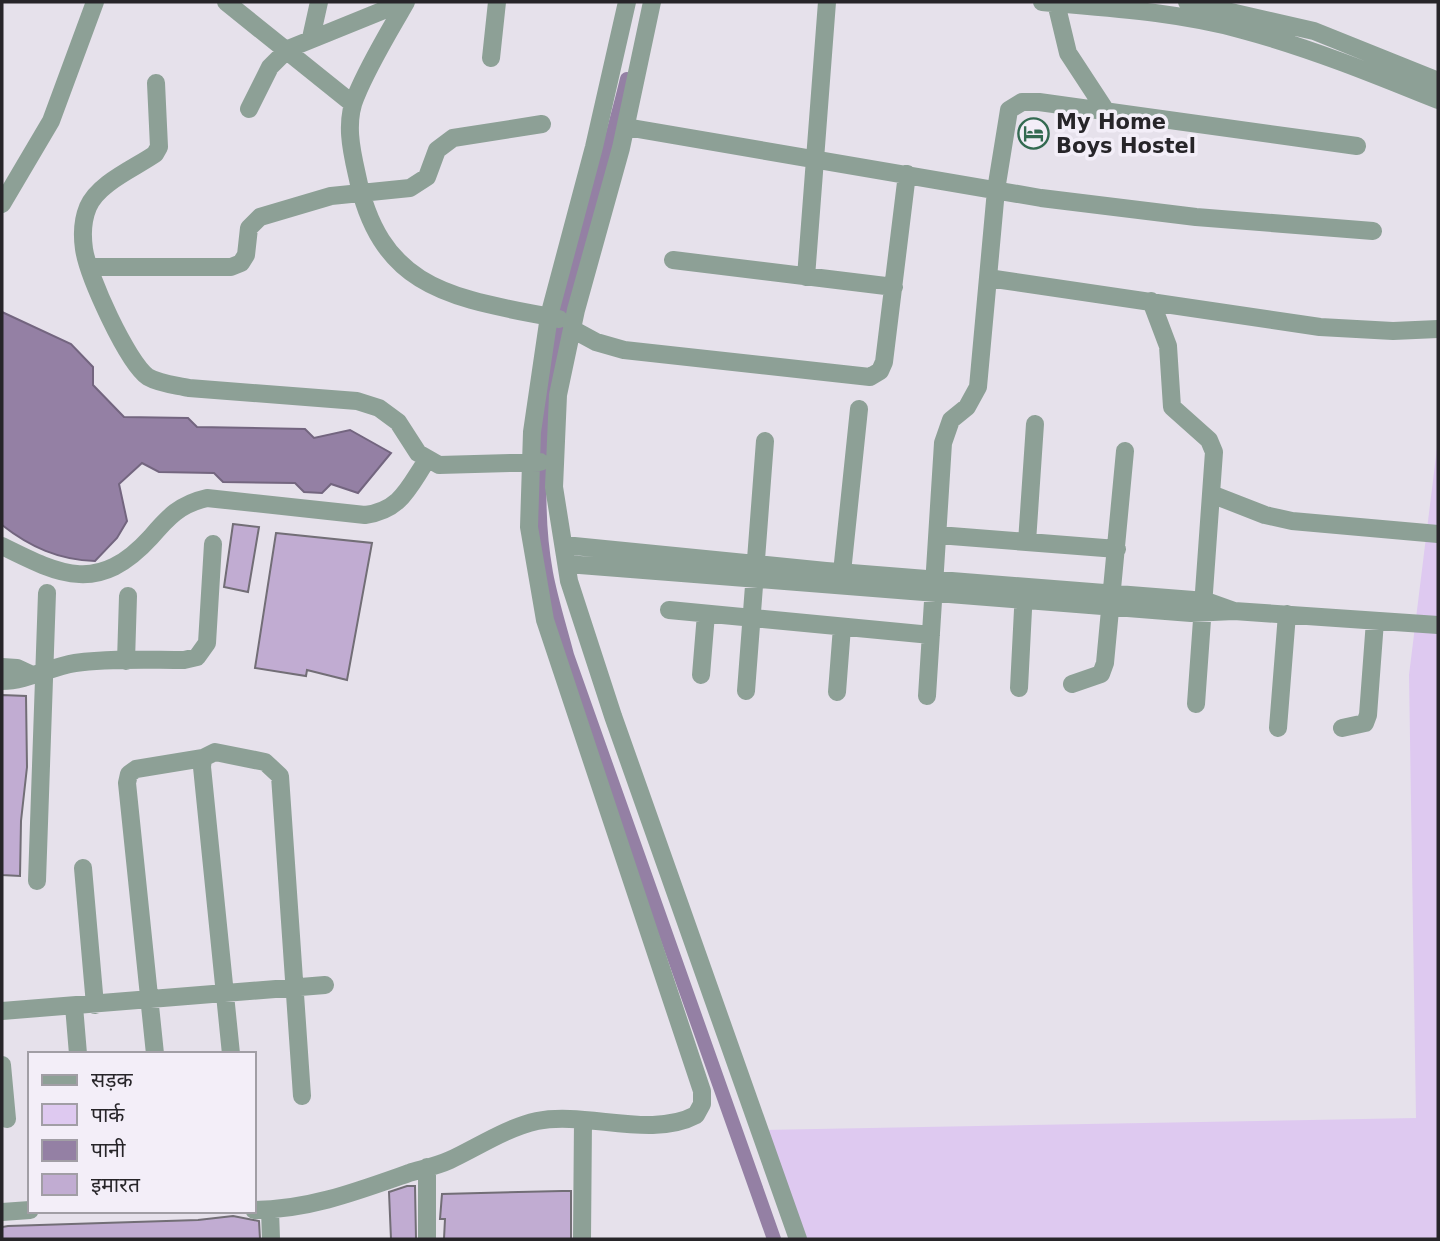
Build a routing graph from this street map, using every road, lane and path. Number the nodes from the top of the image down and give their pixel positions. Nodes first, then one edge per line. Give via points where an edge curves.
1 (95, 2) edge
2 (226, 2) edge
3 (318, 2) edge
4 (405, 2) edge
5 (497, 2) edge
6 (627, 2) edge
7 (652, 2) edge
8 (827, 2) edge
9 (1049, 2) edge
10 (1186, 2) edge
11 (311, 38) junction
12 (288, 49) junction
13 (491, 58) dead end
14 (1438, 81) edge
15 (156, 83) dead end
16 (1438, 100) edge
17 (354, 104) junction
18 (249, 109) dead end
19 (1106, 111) junction
20 (542, 124) dead end
21 (626, 127) junction
22 (1357, 146) dead end
23 (814, 160) junction
24 (907, 174) junction
25 (996, 190) junction
26 (361, 193) junction
27 (2, 204) edge
28 (1373, 232) dead end
29 (673, 260) dead end
30 (89, 267) junction
31 (806, 277) junction
32 (988, 278) junction
33 (894, 286) junction
34 (1152, 301) junction
35 (563, 321) junction
36 (1438, 329) edge
37 (859, 410) dead end
38 (1035, 424) dead end
39 (765, 441) dead end
40 (1125, 452) dead end
41 (427, 460) junction
42 (542, 462) junction
43 (1211, 494) junction
44 (1438, 534) edge
45 (938, 535) junction
46 (1027, 542) junction
47 (213, 544) dead end
48 (564, 545) junction
49 (2, 546) edge
50 (1117, 549) junction
51 (567, 565) junction
52 (754, 571) junction
53 (842, 579) junction
54 (935, 587) junction
55 (47, 593) dead end
56 (1023, 594) junction
57 (128, 596) dead end
58 (1111, 600) junction
59 (1204, 607) junction
60 (669, 610) dead end
61 (706, 614) junction
62 (1287, 614) junction
63 (750, 618) junction
64 (1375, 621) junction
65 (1438, 625) edge
66 (842, 627) junction
67 (931, 635) junction
68 (126, 661) junction
69 (2, 667) edge
70 (37, 673) junction
71 (701, 675) dead end
72 (2, 681) edge
73 (1072, 684) dead end
74 (1019, 688) dead end
75 (746, 691) dead end
76 (837, 692) dead end
77 (926, 696) dead end
78 (1196, 704) dead end
79 (1278, 728) dead end
80 (1342, 728) dead end
81 (203, 758) junction
82 (83, 868) dead end
83 (37, 881) dead end
84 (325, 985) dead end
85 (293, 988) junction
86 (225, 995) junction
87 (150, 1001) junction
88 (95, 1005) junction
89 (74, 1006) junction
90 (2, 1012) edge
91 (78, 1052) edge
92 (155, 1052) edge
93 (231, 1052) edge
94 (2, 1065) edge
95 (302, 1096) dead end
96 (7, 1119) dead end
97 (583, 1120) junction
98 (427, 1167) junction
99 (28, 1210) edge
100 (262, 1210) edge
101 (2, 1212) edge
102 (271, 1239) edge
103 (427, 1239) edge
104 (582, 1239) edge
105 (798, 1239) edge

1 - 27 street via 51,121
2 - 12 street
3 - 11 street
4 - 11 street
4 - 17 street
5 - 13 street
6 - 35 street via 594,148
7 - 21 street
8 - 23 street
9 - 16 street via 1162,14 1242,29
9 - 19 street via 1068,53
10 - 14 street via 1314,31
11 - 12 street
12 - 17 street
12 - 18 street via 270,67
15 - 30 street via 159,147 103,188 88,206 84,249
17 - 26 street via 350,143
19 - 22 street
19 - 25 street via 1039,102 1022,102 1009,110
20 - 26 street via 453,138 437,150 420,183
21 - 23 street
21 - 35 street
23 - 24 street
23 - 31 street
24 - 25 street
24 - 33 street
25 - 28 street via 1196,217
25 - 32 street
26 - 30 street via 331,196 260,217 249,228 246,255 231,267
26 - 35 street via 385,247 432,287
29 - 31 street
30 - 41 street via 134,364 149,377 189,388 357,401 379,408 398,422
31 - 33 street
32 - 34 street
32 - 45 street via 978,387 967,407 951,420 943,443
33 - 35 street via 884,362 870,377 624,350 596,342
34 - 36 street via 1331,328
34 - 43 street via 1168,346 1172,407 1209,440 1214,452
35 - 42 street via 558,395
35 - 42 street via 537,386
37 - 53 street
38 - 46 street
39 - 52 street
40 - 50 street
41 - 42 street via 439,465
41 - 49 street via 399,502 386,512 365,515 206,498 189,502 175,510 134,555 114,569 92,574 48,568
42 - 48 street via 554,487
42 - 97 street via 530,538 545,620 702,1091 700,1110 681,1121
43 - 44 street via 1292,521
43 - 59 street
45 - 46 street
45 - 54 street
46 - 50 street
47 - 68 street via 207,643 202,652 184,660
48 - 51 street
48 - 52 street
50 - 58 street
51 - 52 street
51 - 105 street via 613,716
52 - 53 street
52 - 63 street
53 - 54 street
54 - 56 street
54 - 67 street
55 - 70 street
56 - 58 street
56 - 74 street
57 - 68 street
58 - 59 street
58 - 73 street via 1101,674
59 - 62 street
59 - 78 street
60 - 61 street
61 - 63 street
61 - 71 street
62 - 64 street
62 - 79 street
63 - 66 street
63 - 75 street
64 - 65 street
64 - 80 street via 1368,715 1360,725
66 - 67 street
66 - 76 street
67 - 77 street
68 - 70 street via 86,662
69 - 70 street
70 - 72 street
70 - 83 street
81 - 85 street via 215,752 265,762 280,776
81 - 86 street
81 - 87 street via 136,769 127,783
82 - 88 street
84 - 85 street
85 - 86 street
85 - 95 street
86 - 87 street
86 - 93 street
87 - 88 street
87 - 92 street
88 - 89 street
89 - 90 street
89 - 91 street
94 - 96 street
97 - 98 street via 537,1121
97 - 104 street
98 - 100 street via 351,1194 295,1208
98 - 103 street
99 - 101 street
100 - 102 street

